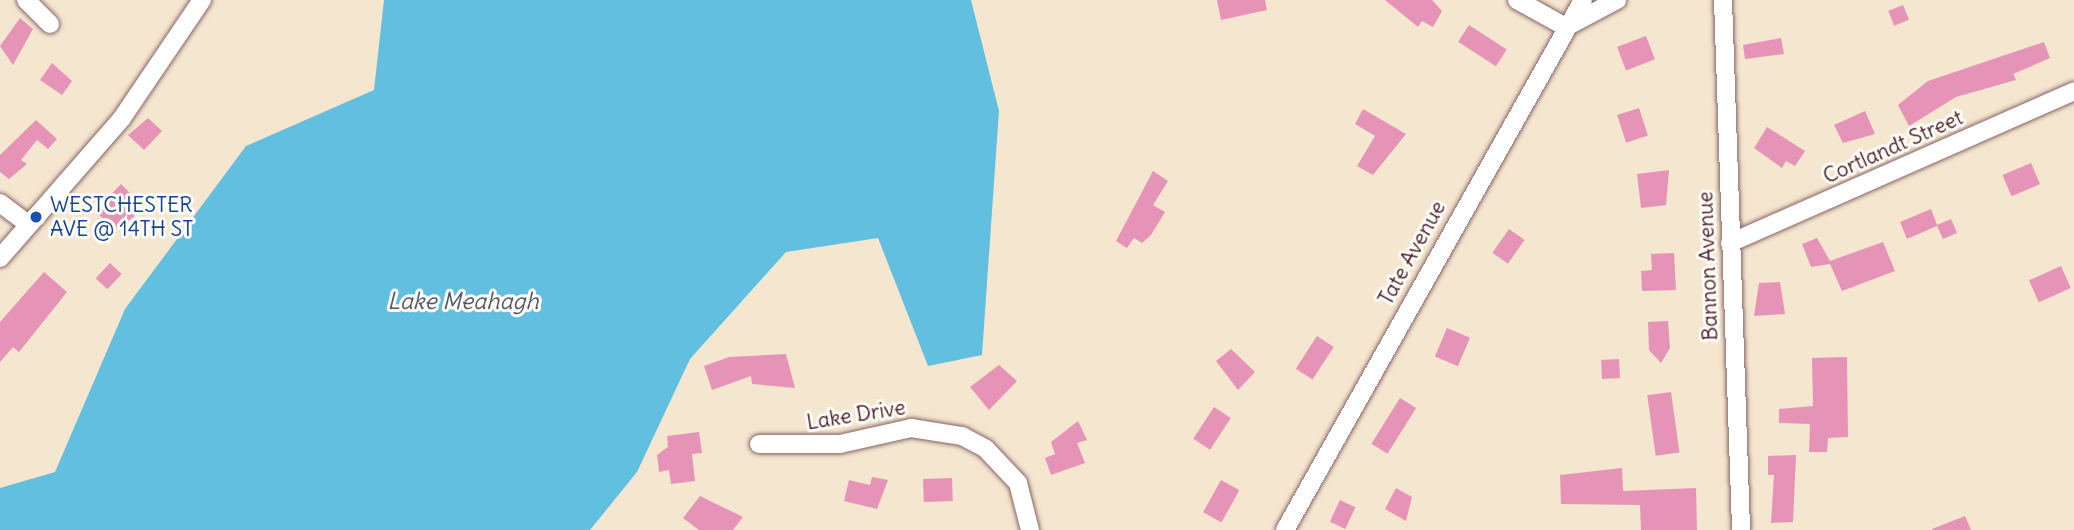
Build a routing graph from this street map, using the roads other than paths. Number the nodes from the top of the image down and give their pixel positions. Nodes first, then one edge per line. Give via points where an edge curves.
1 (26, 0) edge
2 (202, 0) edge
3 (1517, 0) edge
4 (1583, 0) edge
5 (1617, 0) edge
6 (1723, 0) edge
7 (50, 24) dead end
8 (1566, 27) junction
9 (2074, 91) edge
10 (0, 203) edge
11 (29, 225) junction
12 (1730, 243) junction
13 (0, 258) edge
14 (759, 444) dead end
15 (1030, 530) edge
16 (1285, 530) edge
17 (1741, 530) edge

1 - 7 street
2 - 11 street via 122,118
3 - 8 street
4 - 8 street, Tate Avenue
5 - 8 street
6 - 12 street, Bannon Avenue
8 - 16 street, Tate Avenue
9 - 12 street, Cortlandt Street
10 - 11 street
11 - 13 street
12 - 17 street, Bannon Avenue
14 - 15 street, Lake Drive via 840,444 911,428 962,436 986,449 1018,483

